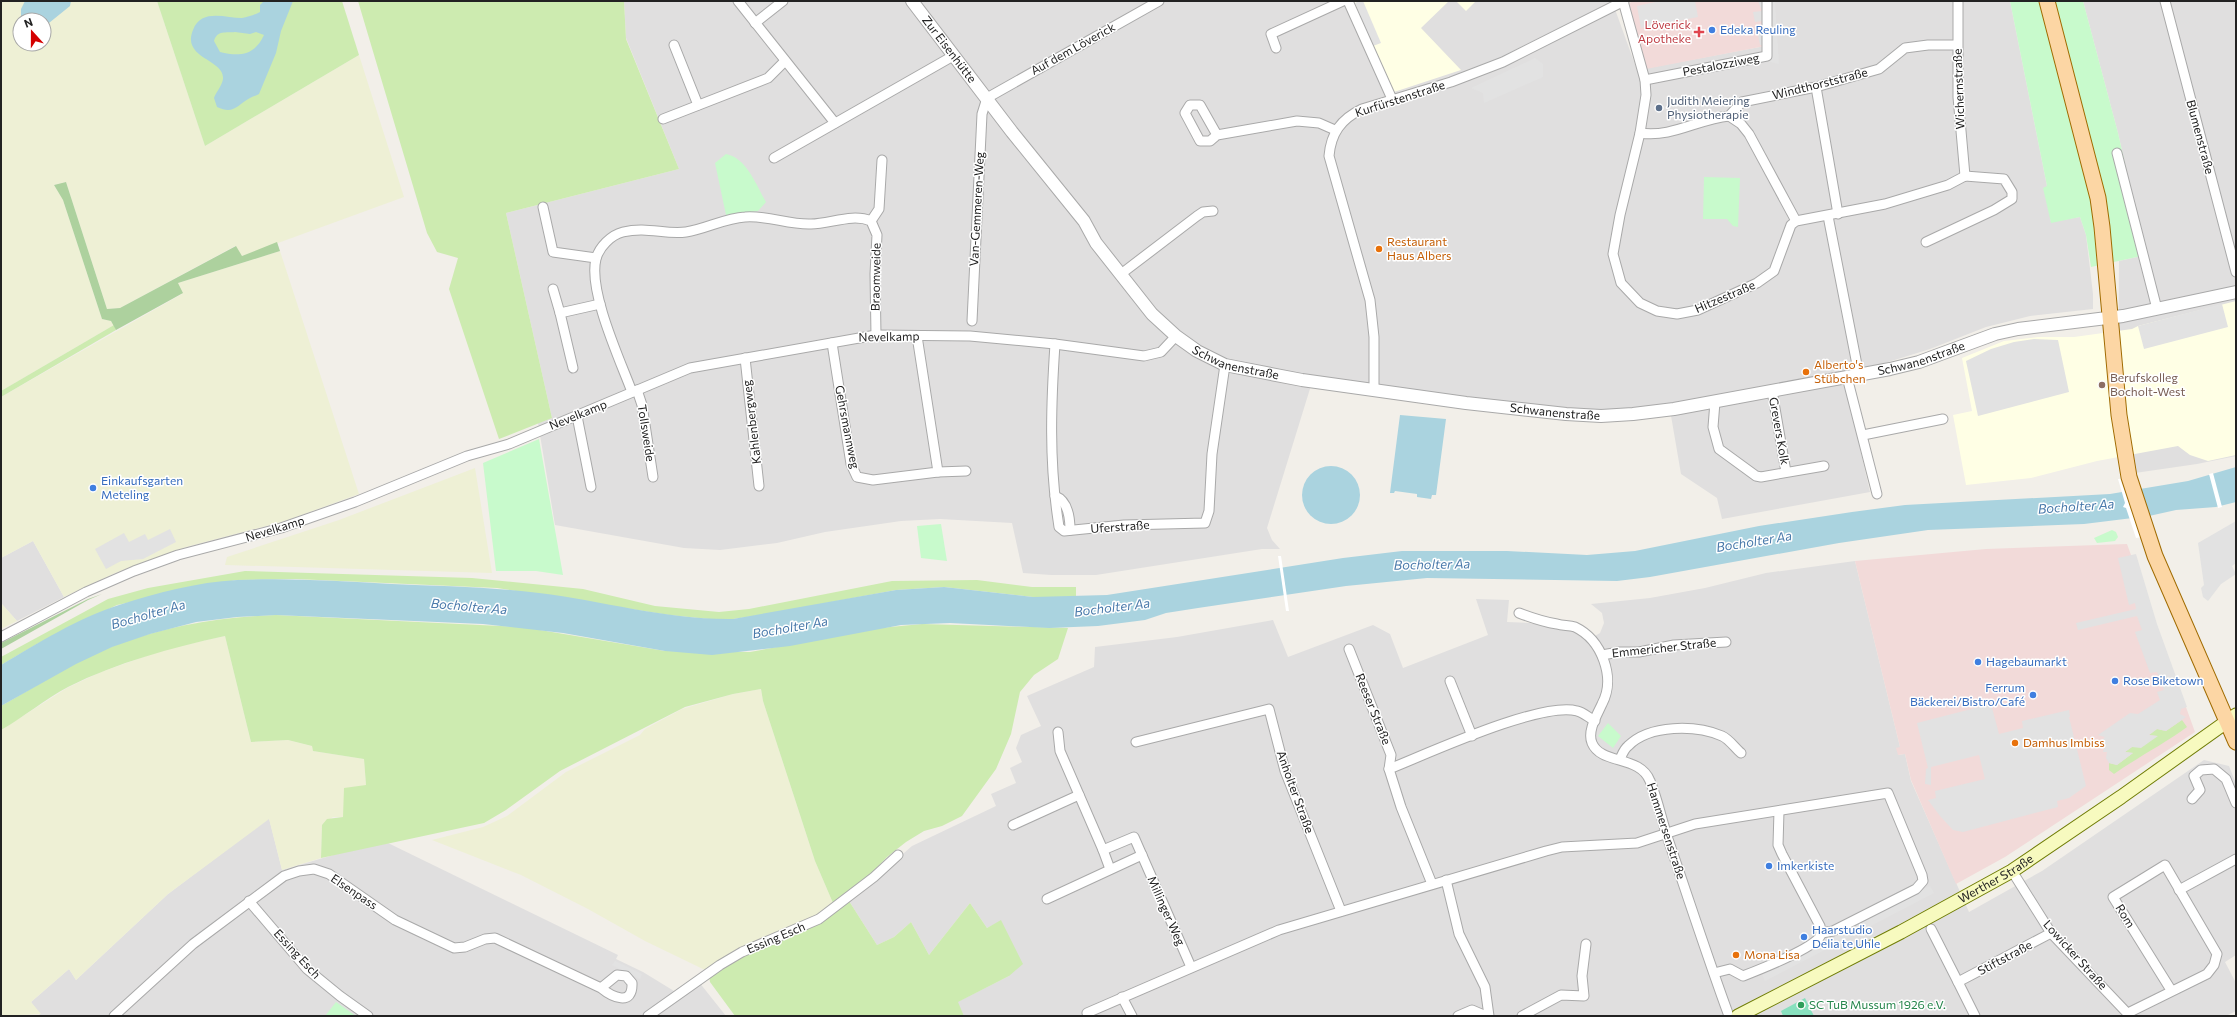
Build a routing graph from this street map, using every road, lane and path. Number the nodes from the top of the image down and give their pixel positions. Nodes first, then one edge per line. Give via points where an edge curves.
1 (738, 1) edge
2 (784, 1) edge
3 (912, 1) edge
4 (1160, 1) edge
5 (1343, 1) edge
6 (1348, 1) edge
7 (1624, 1) edge
8 (1767, 1) edge
9 (1958, 1) edge
10 (2047, 1) edge
11 (2165, 1) edge
12 (755, 23) junction
13 (674, 45) dead end
14 (1957, 45) junction
15 (1276, 48) dead end
16 (953, 56) junction
17 (785, 60) junction
18 (1645, 80) junction
19 (1816, 87) junction
20 (987, 98) junction
21 (1392, 99) junction
22 (698, 105) junction
23 (1729, 116) junction
24 (663, 119) dead end
25 (835, 123) junction
26 (1335, 130) junction
27 (1640, 133) junction
28 (1217, 135) dead end
29 (2117, 154) dead end
30 (774, 158) dead end
31 (882, 160) dead end
32 (1965, 176) junction
33 (543, 207) dead end
34 (1213, 211) dead end
35 (1838, 214) junction
36 (1828, 216) junction
37 (871, 221) junction
38 (1796, 221) junction
39 (1926, 242) dead end
40 (596, 258) junction
41 (2236, 272) edge
42 (1121, 274) junction
43 (553, 289) dead end
44 (2236, 292) edge
45 (600, 304) junction
46 (2158, 309) junction
47 (560, 314) junction
48 (2111, 318) junction
49 (972, 321) dead end
50 (876, 335) junction
51 (916, 336) junction
52 (1176, 336) junction
53 (832, 343) junction
54 (1055, 344) junction
55 (744, 358) junction
56 (1225, 365) junction
57 (573, 368) dead end
58 (1859, 375) junction
59 (1847, 378) junction
60 (1374, 390) junction
61 (635, 391) junction
62 (1772, 391) junction
63 (1715, 402) junction
64 (577, 416) junction
65 (1943, 419) dead end
66 (1863, 435) junction
67 (1824, 466) dead end
68 (966, 471) dead end
69 (938, 472) junction
70 (1786, 472) junction
71 (653, 477) dead end
72 (759, 486) dead end
73 (590, 487) dead end
74 (1877, 494) dead end
75 (1519, 613) dead end
76 (1, 637) edge
77 (1726, 642) dead end
78 (1349, 649) dead end
79 (1602, 655) junction
80 (1450, 681) dead end
81 (2232, 718) edge
82 (1595, 721) junction
83 (1058, 732) dead end
84 (1472, 736) junction
85 (1136, 742) dead end
86 (2236, 742) edge
87 (1741, 753) dead end
88 (1620, 759) junction
89 (1389, 768) junction
90 (1078, 795) junction
91 (2192, 799) dead end
92 (2236, 803) edge
93 (1779, 811) junction
94 (1013, 825) dead end
95 (1666, 832) junction
96 (1103, 850) junction
97 (898, 855) dead end
98 (1142, 855) junction
99 (2236, 859) edge
100 (1110, 870) junction
101 (2012, 871) junction
102 (1446, 880) junction
103 (1432, 884) junction
104 (2180, 890) junction
105 (1047, 899) dead end
106 (249, 901) junction
107 (1341, 911) junction
108 (1931, 929) dead end
109 (1822, 933) junction
110 (2051, 933) junction
111 (1586, 944) dead end
112 (1191, 967) junction
113 (1714, 973) junction
114 (1958, 982) junction
115 (601, 988) dead end
116 (2172, 990) junction
117 (1122, 997) junction
118 (662, 1012) edge
119 (1087, 1013) dead end
120 (2129, 1014) edge
121 (114, 1016) edge
122 (368, 1016) edge
123 (648, 1016) edge
124 (1132, 1016) edge
125 (1458, 1016) edge
126 (1487, 1016) edge
127 (1524, 1016) edge
128 (1729, 1016) edge
129 (1738, 1016) edge
130 (1976, 1016) edge

1 - 12 street
2 - 12 street
3 - 16 street, Zur Eisenhütte
4 - 20 street, Auf dem Löverick
5 - 15 street via 1271,34
6 - 21 street
7 - 18 street, Hitzestraße
7 - 21 street, Kurfürstenstraße via 1503,62 1452,82
8 - 18 street, Pestalozziweg via 1767,56
9 - 14 street, Wichernstraße
10 - 48 main road via 2098,198
11 - 41 street, Blumenstraße
12 - 17 street
13 - 22 street
14 - 19 street, Windthorststraße via 1904,48 1879,69
14 - 32 street, Wichernstraße via 1959,112
16 - 20 street, Zur Eisenhütte
16 - 25 street
17 - 22 street via 768,78
17 - 25 street
18 - 27 street, Hitzestraße via 1646,95
19 - 23 street, Windthorststraße via 1742,102
19 - 35 street
20 - 42 street, Schwanenstraße via 1084,221 1096,243
20 - 49 street, Van-Gemmeren-Weg via 982,114
21 - 26 street, Kurfürstenstraße via 1350,114
22 - 24 street
23 - 27 street via 1663,134
23 - 38 street via 1741,124 1749,134
25 - 30 street
26 - 28 street via 1318,123 1296,121
26 - 60 street, Kurfürstenstraße via 1329,156 1370,300 1374,337
27 - 38 street, Hitzestraße via 1613,254 1621,283 1640,303 1670,314 1688,312 1757,283 1774,272 1791,225
29 - 46 street
31 - 37 street via 880,209
32 - 35 street via 1948,185 1892,202
32 - 39 street via 2004,179 2012,192 2012,199
33 - 40 street via 553,252
34 - 42 street via 1197,216
35 - 36 street
36 - 38 street
36 - 58 street
37 - 40 street via 856,218 811,224 744,216 685,232 635,230 621,232 610,238
37 - 50 street, Braomweide via 877,235
40 - 45 street via 594,275
42 - 52 street, Schwanenstraße via 1152,314
43 - 47 street
44 - 46 street, Schwanenstraße
45 - 47 street
45 - 61 street
46 - 48 street, Schwanenstraße
47 - 57 street
48 - 58 street, Schwanenstraße via 2001,332 1919,362
48 - 81 main road via 2119,415 2129,477 2148,536 2182,621
50 - 51 street, Nevelkamp
50 - 53 street, Nevelkamp
51 - 54 street, Nevelkamp via 970,336
51 - 69 street
52 - 54 street, Nevelkamp via 1161,352 1144,356
52 - 56 street, Schwanenstraße via 1197,351
53 - 55 street, Nevelkamp
53 - 69 street, Gehrsmannweg via 851,464 857,477 873,480
54 - 56 street, Uferstraße via 1050,410 1055,496 1059,527 1064,531 1124,525 1205,523 1209,511 1212,454
55 - 61 street, Nevelkamp via 690,368
55 - 72 street, Kahlenbergweg
56 - 60 street, Schwanenstraße via 1302,380
58 - 59 street, Schwanenstraße
59 - 62 street, Schwanenstraße
59 - 66 street
60 - 63 street, Schwanenstraße via 1594,416 1633,414
61 - 64 street, Nevelkamp
61 - 71 street, Tollsweide via 642,405
62 - 63 street, Schwanenstraße
62 - 70 street, Grevers Kolk
63 - 70 street, Grevers Kolk via 1713,427 1719,449 1756,476
64 - 73 street
64 - 76 street, Nevelkamp via 509,444 467,456 355,502 303,520 178,555 134,571 94,588
65 - 66 street
66 - 74 street
67 - 70 street, Grevers Kolk
68 - 69 street, Gehrsmannweg
75 - 79 street, Hammersenstraße via 1575,627 1594,643
77 - 79 street, Emmericher Straße via 1674,645 1639,652
78 - 89 street, Reeser Straße via 1391,755
79 - 82 street, Hammersenstraße via 1608,677 1608,694
80 - 84 street
81 - 86 main road
81 - 101 main road, Werther Straße
82 - 84 street via 1577,711 1548,711
82 - 88 street, Hammersenstraße via 1591,729 1593,745 1607,757
83 - 90 street via 1060,751
84 - 89 street
85 - 107 street, Anholter Straße via 1269,709 1285,771
87 - 88 street via 1724,737 1688,728 1656,732 1641,737 1627,746
88 - 95 street, Hammersenstraße via 1645,773 1650,781
89 - 103 street, Reeser Straße via 1401,807
90 - 94 street
90 - 96 street
91 - 92 street via 2200,790 2194,776 2201,770 2214,770 2226,779
93 - 95 street via 1695,824
93 - 109 street via 1778,845
93 - 109 street via 1888,793 1922,875 1923,882 1916,889 1833,931
95 - 102 street via 1637,843 1562,847
95 - 113 street, Hammersenstraße
96 - 98 street, Millinger Weg via 1134,837
96 - 100 street
97 - 118 street, Essing Esch via 819,919 742,952 720,965
98 - 100 street
98 - 112 street, Millinger Weg
99 - 104 street
100 - 105 street
101 - 110 street, Lowicker Straße
101 - 129 main road, Werther Straße
102 - 103 street
102 - 126 street via 1459,934 1485,986
103 - 107 street
104 - 116 street, Rom via 2217,954 2214,965 2207,974
104 - 116 street, Rom via 2165,865 2113,897
106 - 115 street, Elsenpass via 284,876 314,869 322,871 394,920 454,948 495,938
106 - 121 street, Elsenpass via 193,944
106 - 122 street, Essing Esch via 307,968
107 - 112 street via 1279,930
108 - 114 street
109 - 113 street via 1819,938 1796,952 1743,976 1730,969
110 - 114 street, Stiftstraße
110 - 120 street, Lowicker Straße
111 - 127 street via 1582,976 1584,996 1561,995
112 - 117 street
113 - 128 street, Hammersenstraße
114 - 130 street
116 - 120 street, Rom
117 - 119 street
117 - 124 street
118 - 123 street, Essing Esch
125 - 126 street via 1472,1010

